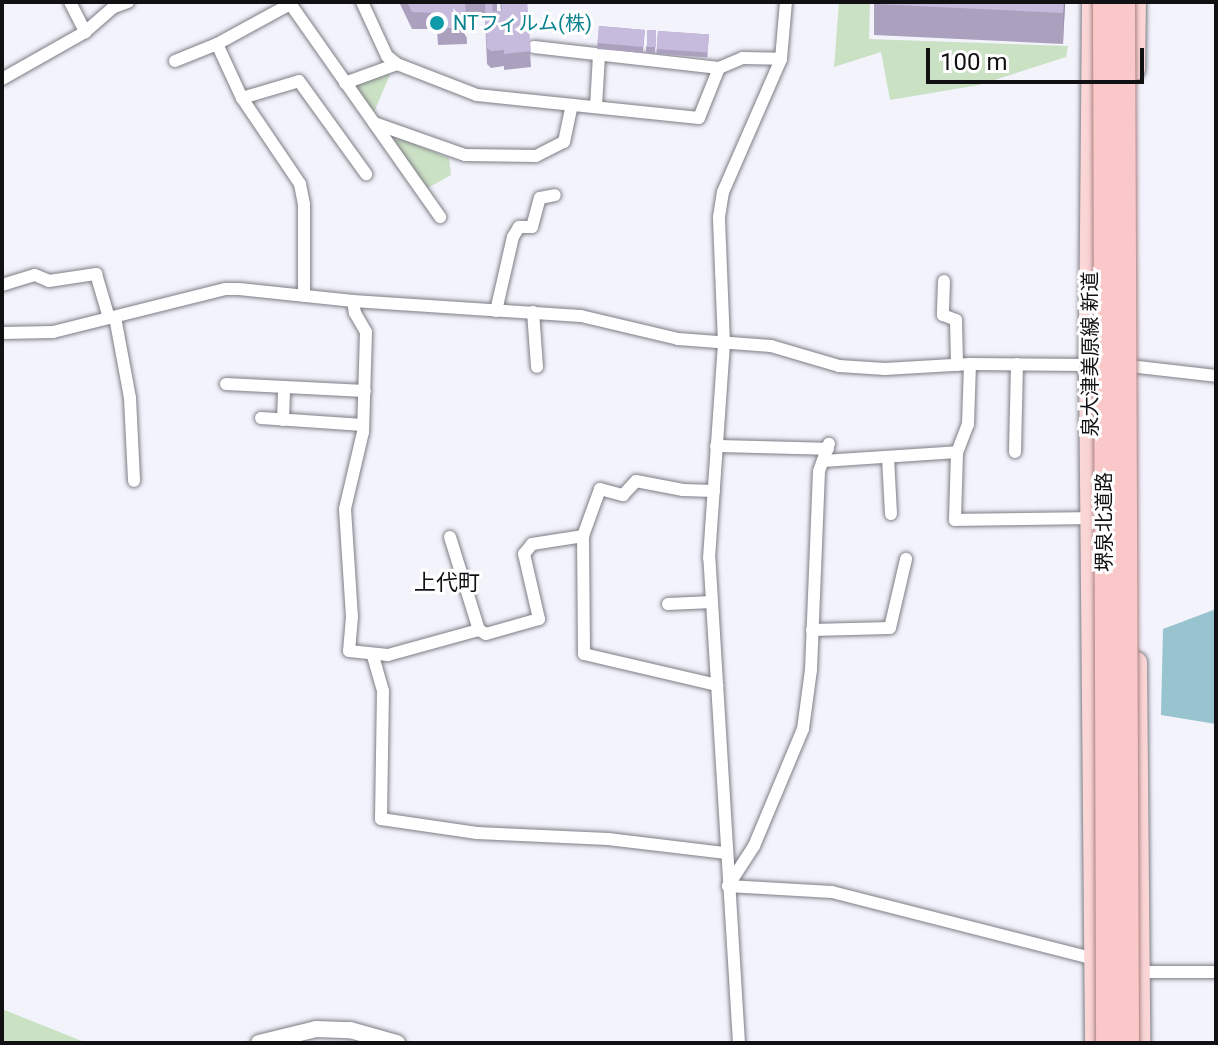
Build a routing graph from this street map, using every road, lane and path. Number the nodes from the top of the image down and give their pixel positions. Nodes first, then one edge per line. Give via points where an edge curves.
1 (70, 2) edge
2 (128, 2) edge
3 (362, 2) edge
4 (786, 2) edge
5 (1092, 2) edge
6 (1104, 2) edge
7 (1124, 2) edge
8 (1136, 2) edge
9 (290, 3) edge
10 (85, 32) junction
11 (217, 44) junction
12 (534, 47) edge
13 (599, 55) junction
14 (781, 59) junction
15 (175, 61) dead end
16 (397, 64) junction
17 (719, 68) junction
18 (2, 79) edge
19 (345, 83) junction
20 (242, 98) junction
21 (572, 105) junction
22 (596, 107) junction
23 (374, 123) junction
24 (366, 174) dead end
25 (555, 195) dead end
26 (440, 217) dead end
27 (944, 281) dead end
28 (2, 285) edge
29 (304, 296) junction
30 (353, 301) junction
31 (496, 311) junction
32 (533, 312) junction
33 (112, 317) junction
34 (2, 333) edge
35 (724, 344) junction
36 (1017, 364) junction
37 (964, 365) junction
38 (1089, 365) junction
39 (1134, 365) junction
40 (537, 367) dead end
41 (1216, 376) edge
42 (226, 384) dead end
43 (284, 387) junction
44 (365, 391) junction
45 (261, 418) dead end
46 (283, 420) junction
47 (363, 425) junction
48 (716, 446) junction
49 (827, 451) junction
50 (957, 452) junction
51 (1015, 452) dead end
52 (888, 457) junction
53 (134, 481) dead end
54 (714, 491) junction
55 (891, 514) dead end
56 (1091, 518) junction
57 (583, 536) junction
58 (450, 537) dead end
59 (906, 559) dead end
60 (712, 602) junction
61 (668, 604) dead end
62 (479, 630) junction
63 (812, 630) junction
64 (373, 656) junction
65 (717, 685) junction
66 (726, 853) junction
67 (728, 886) junction
68 (1094, 959) junction
69 (1140, 972) junction
70 (1216, 972) edge
71 (259, 1043) edge
72 (397, 1043) edge
73 (739, 1043) edge
74 (1095, 1043) edge
75 (1107, 1043) edge
76 (1128, 1043) edge
77 (1140, 1043) edge

1 - 10 street
2 - 10 street
3 - 16 street via 387,56
4 - 14 street
5 - 38 main road, 泉大津美原線 新道
6 - 75 highway, 堺泉北道路, bridge
7 - 76 highway, 堺泉北道路, bridge
8 - 39 main road
9 - 11 street
9 - 19 street
10 - 18 street
11 - 15 street
11 - 20 street
12 - 13 street
13 - 17 street
13 - 22 street
14 - 17 street via 742,58
14 - 35 street via 723,192 719,217
16 - 19 street
16 - 21 street via 477,95
17 - 22 street via 699,118
19 - 23 street
20 - 24 street via 299,81
20 - 29 street via 300,184
21 - 22 street
21 - 23 street via 564,142 536,156 465,155
23 - 26 street
25 - 31 street via 540,198 532,227 519,227 513,237
27 - 37 street via 943,315 956,320
28 - 33 street via 35,275 49,281 96,274
29 - 30 street
29 - 33 street via 226,289
30 - 31 street
30 - 44 street via 366,332
31 - 32 street
32 - 35 street
32 - 40 street
33 - 34 street via 53,332
33 - 53 street via 130,398
35 - 37 street via 771,346 839,366
35 - 48 street
36 - 37 street
36 - 38 street
36 - 51 street
37 - 50 street via 968,424
38 - 39 street
38 - 56 main road, 泉大津美原線 新道
39 - 41 street
39 - 69 main road
42 - 43 street
43 - 44 street
43 - 46 street
44 - 47 street
45 - 46 street
46 - 47 street
47 - 64 street via 345,509 349,651
48 - 49 street
48 - 54 street
49 - 52 street
49 - 63 street via 819,471
50 - 52 street
50 - 56 street via 955,520
52 - 55 street
54 - 57 street via 636,481 623,495 600,489
54 - 60 street
56 - 68 main road, 泉大津美原線 新道
57 - 62 street via 532,544 524,554 539,619 486,634
57 - 65 street via 584,654
58 - 62 street
59 - 63 street via 890,628
60 - 61 street
60 - 65 street
62 - 64 street
63 - 67 street via 803,729 754,846
64 - 66 street via 383,691 381,819 477,833 608,839
65 - 66 street
66 - 67 street
67 - 68 street via 832,892
67 - 73 street
68 - 74 main road, 泉大津美原線 新道
69 - 70 street
69 - 77 main road
71 - 72 street via 316,1029 350,1030

